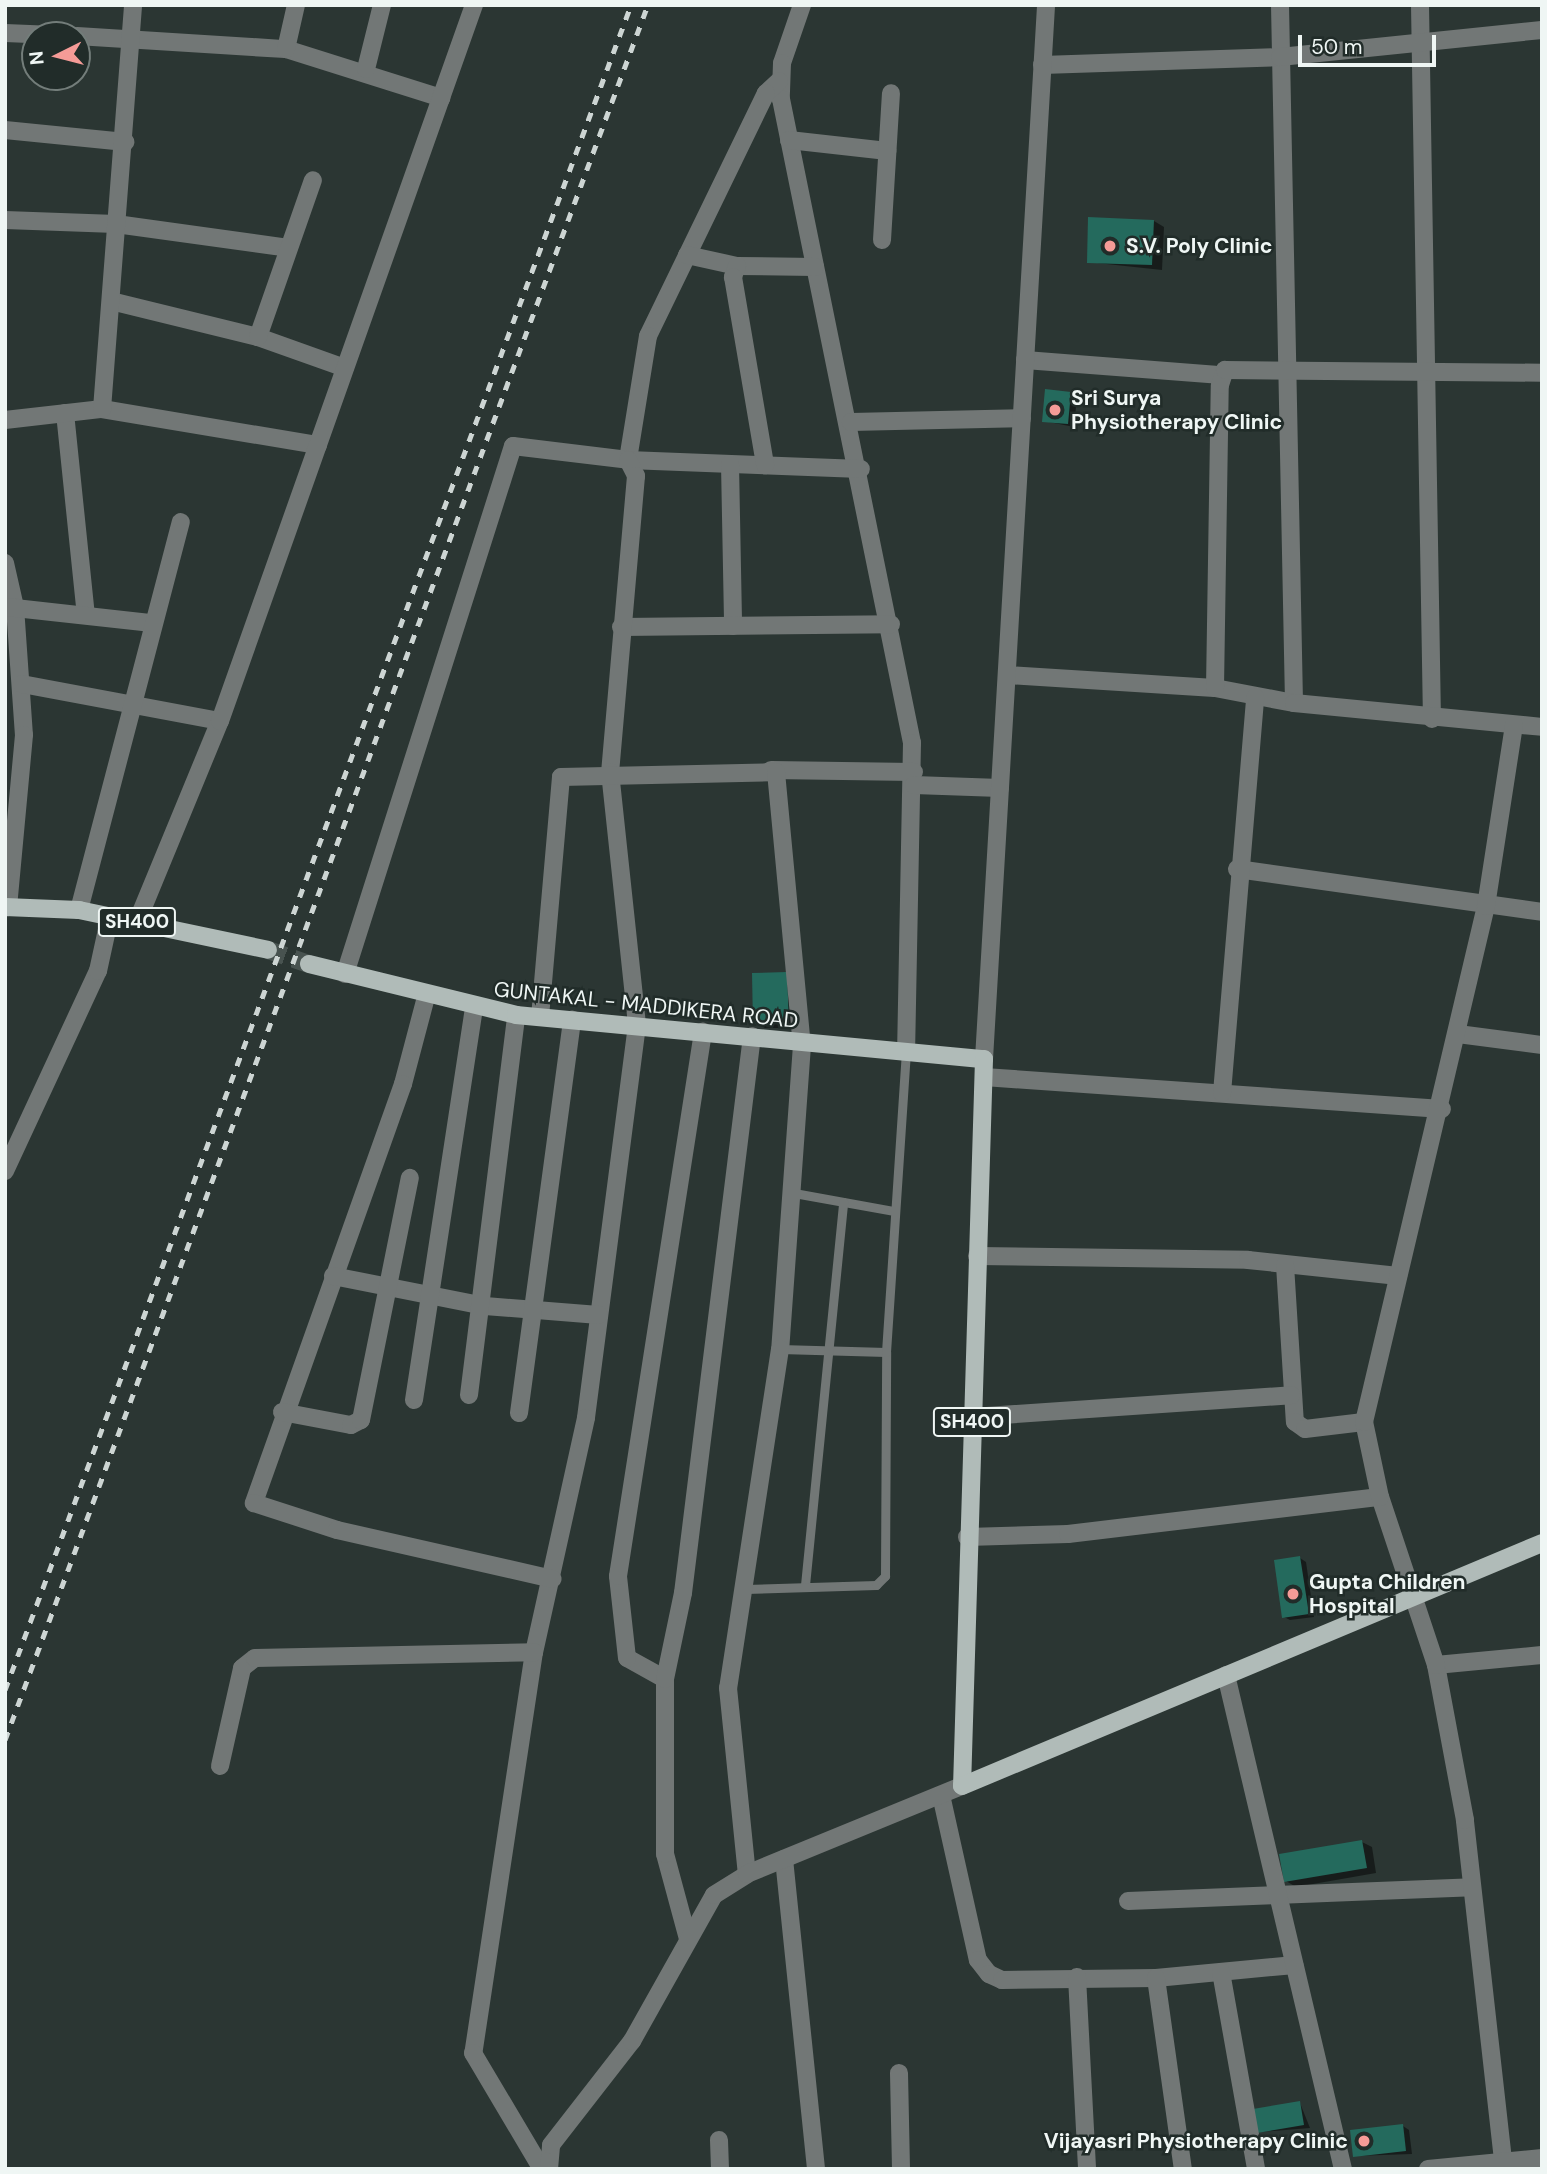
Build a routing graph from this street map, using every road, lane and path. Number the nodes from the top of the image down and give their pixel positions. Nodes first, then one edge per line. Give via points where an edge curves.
1 (133, 5) edge
2 (296, 5) edge
3 (382, 5) edge
4 (474, 5) edge
5 (803, 5) edge
6 (1046, 5) edge
7 (1280, 5) edge
8 (1420, 5) edge
9 (1542, 30) edge
10 (91, 36) edge
11 (132, 37) junction
12 (1420, 43) junction
13 (286, 49) junction
14 (1280, 57) junction
15 (1042, 65) junction
16 (366, 69) junction
17 (779, 81) junction
18 (891, 93) dead end
19 (441, 98) junction
20 (5, 130) edge
21 (789, 140) junction
22 (125, 142) junction
23 (887, 150) junction
24 (313, 180) dead end
25 (5, 220) edge
26 (116, 224) junction
27 (882, 240) dead end
28 (288, 248) junction
29 (687, 255) junction
30 (737, 266) junction
31 (815, 267) junction
32 (115, 302) junction
33 (258, 337) junction
34 (1025, 360) junction
35 (345, 368) junction
36 (1287, 370) junction
37 (1428, 373) junction
38 (1542, 373) edge
39 (1221, 375) junction
40 (102, 409) junction
41 (65, 413) junction
42 (1021, 418) junction
43 (5, 419) edge
44 (851, 422) junction
45 (318, 445) junction
46 (628, 460) junction
47 (730, 464) junction
48 (765, 465) junction
49 (861, 469) junction
50 (181, 522) dead end
51 (5, 563) edge
52 (10, 607) edge
53 (86, 615) junction
54 (152, 623) junction
55 (891, 624) junction
56 (733, 626) junction
57 (621, 627) junction
58 (1007, 675) junction
59 (22, 684) junction
60 (1215, 688) junction
61 (1255, 697) junction
62 (132, 701) junction
63 (1293, 703) junction
64 (1432, 719) junction
65 (220, 721) junction
66 (1514, 725) junction
67 (1542, 727) edge
68 (771, 770) junction
69 (610, 772) junction
70 (914, 778) junction
71 (1000, 788) junction
72 (1237, 869) junction
73 (1486, 906) junction
74 (7, 907) edge
75 (79, 910) junction
76 (1542, 912) edge
77 (110, 916) junction
78 (136, 922) junction
79 (268, 950) tunnel mouth
80 (309, 964) tunnel mouth
81 (345, 974) junction
82 (426, 996) junction
83 (474, 1008) junction
84 (516, 1015) junction
85 (540, 1017) junction
86 (572, 1020) junction
87 (637, 1025) junction
88 (704, 1032) junction
89 (1458, 1034) junction
90 (752, 1036) junction
91 (802, 1045) junction
92 (1542, 1045) edge
93 (906, 1051) junction
94 (984, 1059) junction
95 (984, 1077) junction
96 (1222, 1094) junction
97 (1442, 1109) junction
98 (5, 1171) edge
99 (410, 1178) dead end
100 (794, 1193) junction
101 (844, 1202) junction
102 (894, 1211) junction
103 (977, 1256) junction
104 (1284, 1265) junction
105 (333, 1276) junction
106 (1398, 1276) junction
107 (388, 1290) junction
108 (429, 1297) junction
109 (485, 1306) junction
110 (533, 1310) junction
111 (599, 1315) junction
112 (780, 1349) junction
113 (827, 1350) junction
114 (886, 1352) junction
115 (469, 1395) dead end
116 (1291, 1395) junction
117 (414, 1400) dead end
118 (282, 1412) junction
119 (519, 1413) dead end
120 (972, 1417) junction
121 (1364, 1422) junction
122 (1380, 1497) junction
123 (967, 1538) junction
124 (1542, 1543) edge
125 (551, 1579) junction
126 (805, 1586) junction
127 (745, 1589) junction
128 (1413, 1597) junction
129 (534, 1652) junction
130 (1542, 1655) edge
131 (1436, 1665) junction
132 (1226, 1675) junction
133 (665, 1679) junction
134 (220, 1766) dead end
135 (962, 1786) junction
136 (941, 1795) junction
137 (784, 1859) junction
138 (747, 1874) junction
139 (1472, 1887) junction
140 (1278, 1896) junction
141 (1128, 1900) dead end
142 (688, 1939) junction
143 (1294, 1965) junction
144 (1221, 1972) junction
145 (1077, 1977) junction
146 (1156, 1978) junction
147 (899, 2073) dead end
148 (719, 2140) dead end
149 (1542, 2158) edge
150 (1503, 2160) junction
151 (542, 2169) edge
152 (550, 2169) edge
153 (720, 2169) edge
154 (817, 2169) edge
155 (901, 2169) edge
156 (1087, 2169) edge
157 (1182, 2169) edge
158 (1256, 2169) edge
159 (1343, 2169) edge
160 (1428, 2169) edge

1 - 11 street
2 - 13 street
3 - 16 street
4 - 19 street
5 - 17 street
6 - 15 street
7 - 14 street
8 - 12 street
9 - 12 street
10 - 11 street
11 - 13 street
11 - 22 street
12 - 14 street
12 - 37 street
13 - 16 street
14 - 15 street
14 - 36 street
15 - 34 street
16 - 19 street
17 - 21 street
17 - 29 street via 766,93
18 - 23 street
19 - 35 street
20 - 22 street
21 - 23 street
21 - 31 street
22 - 26 street
23 - 27 street
24 - 28 street
25 - 26 street
26 - 28 street
26 - 32 street
28 - 33 street
29 - 30 street
29 - 46 street via 648,336
30 - 31 street
30 - 48 street via 733,277
31 - 44 street
32 - 33 street
32 - 40 street
33 - 35 street
34 - 39 street
34 - 42 street
35 - 45 street
36 - 37 street
36 - 39 street via 1233,368
36 - 63 street
37 - 38 street
37 - 64 street
39 - 60 street
40 - 41 street
40 - 45 street
41 - 43 street
41 - 53 street
42 - 44 street
42 - 58 street
44 - 49 street
45 - 65 street
46 - 47 street
46 - 57 street via 636,476
46 - 81 street via 513,446
47 - 48 street
47 - 56 street
48 - 49 street
49 - 55 street
50 - 54 street
51 - 52 street
52 - 53 street
52 - 59 street
53 - 54 street
54 - 62 street
55 - 56 street
55 - 70 street
56 - 57 street
57 - 69 street
58 - 60 street
58 - 71 street
59 - 62 street
59 - 74 street via 20,817
60 - 61 street
61 - 63 street
61 - 72 street
62 - 65 street
62 - 75 street
63 - 64 street
64 - 66 street
65 - 78 street
66 - 67 street
66 - 73 street
68 - 69 street
68 - 70 street
68 - 91 street via 779,778
69 - 85 street via 569,772 558,785
69 - 87 street
70 - 71 street
70 - 93 street
71 - 94 street
72 - 73 street
72 - 96 street
73 - 76 street
73 - 89 street
74 - 75 main road, SH400
75 - 77 main road, SH400
77 - 78 main road, SH400
77 - 98 street via 98,971
78 - 79 main road, SH400
80 - 81 main road, GUNTAKAL - MADDIKERA ROAD
81 - 82 main road, GUNTAKAL - MADDIKERA ROAD
82 - 83 main road, GUNTAKAL - MADDIKERA ROAD
82 - 105 street via 403,1084
83 - 84 main road, GUNTAKAL - MADDIKERA ROAD
83 - 108 street
84 - 85 main road, GUNTAKAL - MADDIKERA ROAD
84 - 109 street
85 - 86 main road, GUNTAKAL - MADDIKERA ROAD
86 - 87 main road, GUNTAKAL - MADDIKERA ROAD
86 - 110 street
87 - 88 main road, GUNTAKAL - MADDIKERA ROAD
87 - 111 street
88 - 90 main road, GUNTAKAL - MADDIKERA ROAD
88 - 133 street via 618,1576 628,1658
89 - 92 street
89 - 97 street
90 - 91 main road, GUNTAKAL - MADDIKERA ROAD
90 - 133 street via 683,1593
91 - 93 main road, GUNTAKAL - MADDIKERA ROAD
91 - 100 street
93 - 94 main road, GUNTAKAL - MADDIKERA ROAD
93 - 102 lane
94 - 95 main road, SH400
95 - 96 street
95 - 103 main road, SH400
96 - 97 street
97 - 106 street
99 - 107 street
100 - 101 lane
100 - 112 street
101 - 102 lane
101 - 113 lane
102 - 114 lane
103 - 104 street
103 - 120 main road, SH400
104 - 106 street
104 - 116 street
105 - 107 street
105 - 118 street
106 - 121 street
107 - 108 street
107 - 118 street via 361,1420 351,1425
108 - 109 street
108 - 117 street
109 - 110 street
109 - 115 street
110 - 111 street
110 - 119 street
111 - 125 street via 586,1418
112 - 113 lane
112 - 127 street
113 - 114 lane
113 - 126 lane
114 - 126 lane via 885,1576 876,1586
116 - 120 street
116 - 121 street via 1295,1422 1305,1429
118 - 125 street via 253,1497 257,1507
120 - 123 main road, SH400
121 - 122 street
122 - 123 street via 1068,1534
122 - 128 street
123 - 135 main road, SH400
124 - 128 main road
125 - 129 street
126 - 127 lane
127 - 138 street via 728,1688
128 - 131 street
128 - 132 main road
129 - 134 street via 255,1658 242,1668
129 - 151 street via 473,2053
130 - 131 street
131 - 139 street
132 - 135 main road
132 - 140 street
133 - 142 street via 665,1854
135 - 136 street
136 - 137 street
136 - 145 street via 978,1960 1002,1980
137 - 138 street
137 - 154 street
138 - 142 street via 715,1895
139 - 140 street
139 - 150 street
140 - 141 street
140 - 143 street
142 - 152 street via 632,2041 551,2145
143 - 144 street
143 - 159 street
144 - 146 street
144 - 158 street
145 - 146 street
145 - 156 street
146 - 157 street
147 - 155 street
148 - 153 street
149 - 150 street
150 - 160 street

